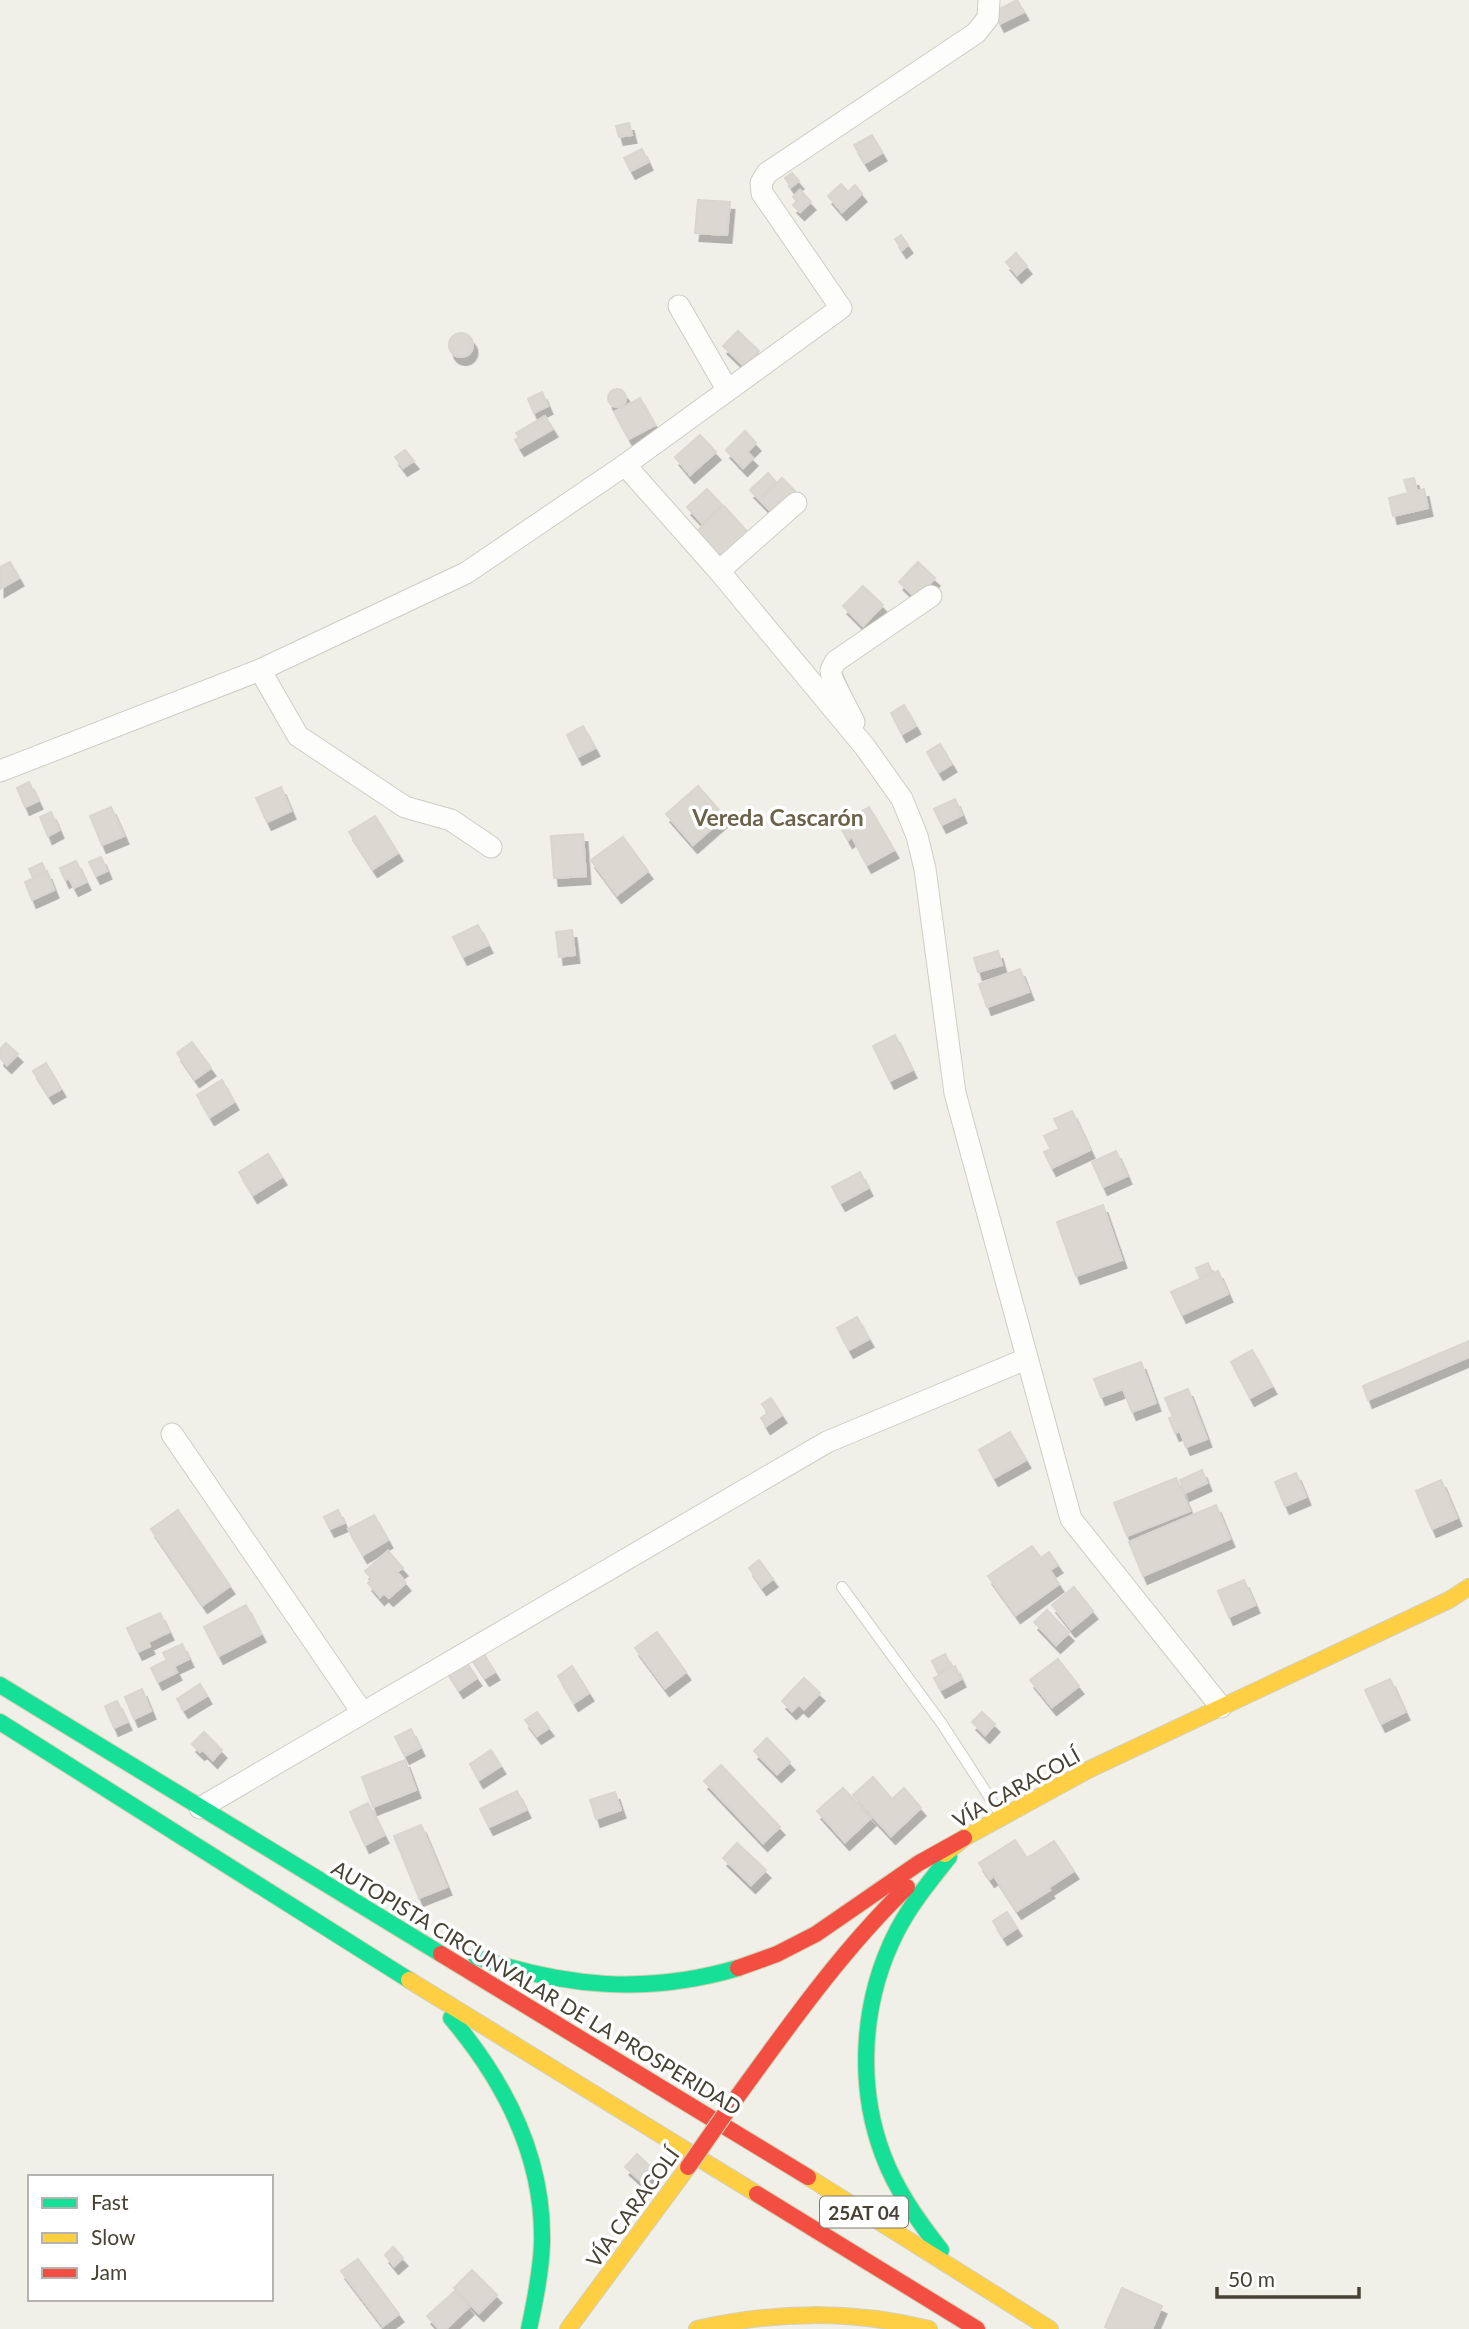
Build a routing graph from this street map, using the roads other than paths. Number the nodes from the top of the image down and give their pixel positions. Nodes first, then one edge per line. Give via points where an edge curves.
1 (989, 0) edge
2 (679, 306) dead end
3 (727, 389) junction
4 (625, 465) junction
5 (796, 503) dead end
6 (719, 571) junction
7 (931, 596) dead end
8 (260, 670) junction
9 (865, 747) junction
10 (0, 771) edge
11 (491, 847) dead end
12 (1026, 1359) junction
13 (172, 1434) dead end
14 (842, 1587) dead end
15 (1469, 1587) edge
16 (0, 1685) edge
17 (1221, 1707) junction
18 (362, 1712) junction
19 (0, 1722) edge
20 (200, 1808) junction
21 (1002, 1817) junction
22 (964, 1838) junction
23 (299, 1868) junction
24 (399, 1974) junction
25 (1003, 2299) junction
26 (569, 2328) edge
27 (529, 2329) edge
28 (697, 2329) edge
29 (929, 2329) edge
30 (977, 2329) edge
31 (1050, 2329) edge

1 - 3 street via 988,19 976,33 767,173 762,192 841,308
2 - 3 street
3 - 4 street
4 - 6 street
4 - 8 street via 466,573
5 - 6 street
6 - 9 street
7 - 9 street via 836,661 831,670
8 - 10 street
8 - 11 street via 298,736 405,807 451,820
9 - 12 street via 902,799 917,836 955,1093
12 - 17 street via 1071,1519
12 - 18 street via 827,1442
13 - 18 street
14 - 21 lane via 942,1724
15 - 17 main road, VÍA CARACOLÍ
16 - 20 main road, AUTOPISTA CIRCUNVALAR DE LA PROSPERIDAD
17 - 21 main road, VÍA CARACOLÍ
18 - 20 street
19 - 24 main road
20 - 23 main road, AUTOPISTA CIRCUNVALAR DE LA PROSPERIDAD
21 - 22 main road, VÍA CARACOLÍ
22 - 23 main road via 913,1867 816,1935 768,1958 706,1976 621,1986 575,1983 478,1958
22 - 25 main road via 912,1905 877,1980 868,2021 869,2103 894,2182 915,2218 941,2250
22 - 26 main road, VÍA CARACOLÍ, bridge via 874,1919 799,2012
23 - 25 main road, AUTOPISTA CIRCUNVALAR DE LA PROSPERIDAD / 25AT 04
24 - 27 main road via 440,2006 474,2043 503,2086 524,2133 537,2182 542,2233 539,2284
24 - 30 main road, 25AT 04
25 - 31 main road, AUTOPISTA CIRCUNVALAR DE LA PROSPERIDAD / 25AT 04
28 - 29 main road via 791,2314 867,2316

